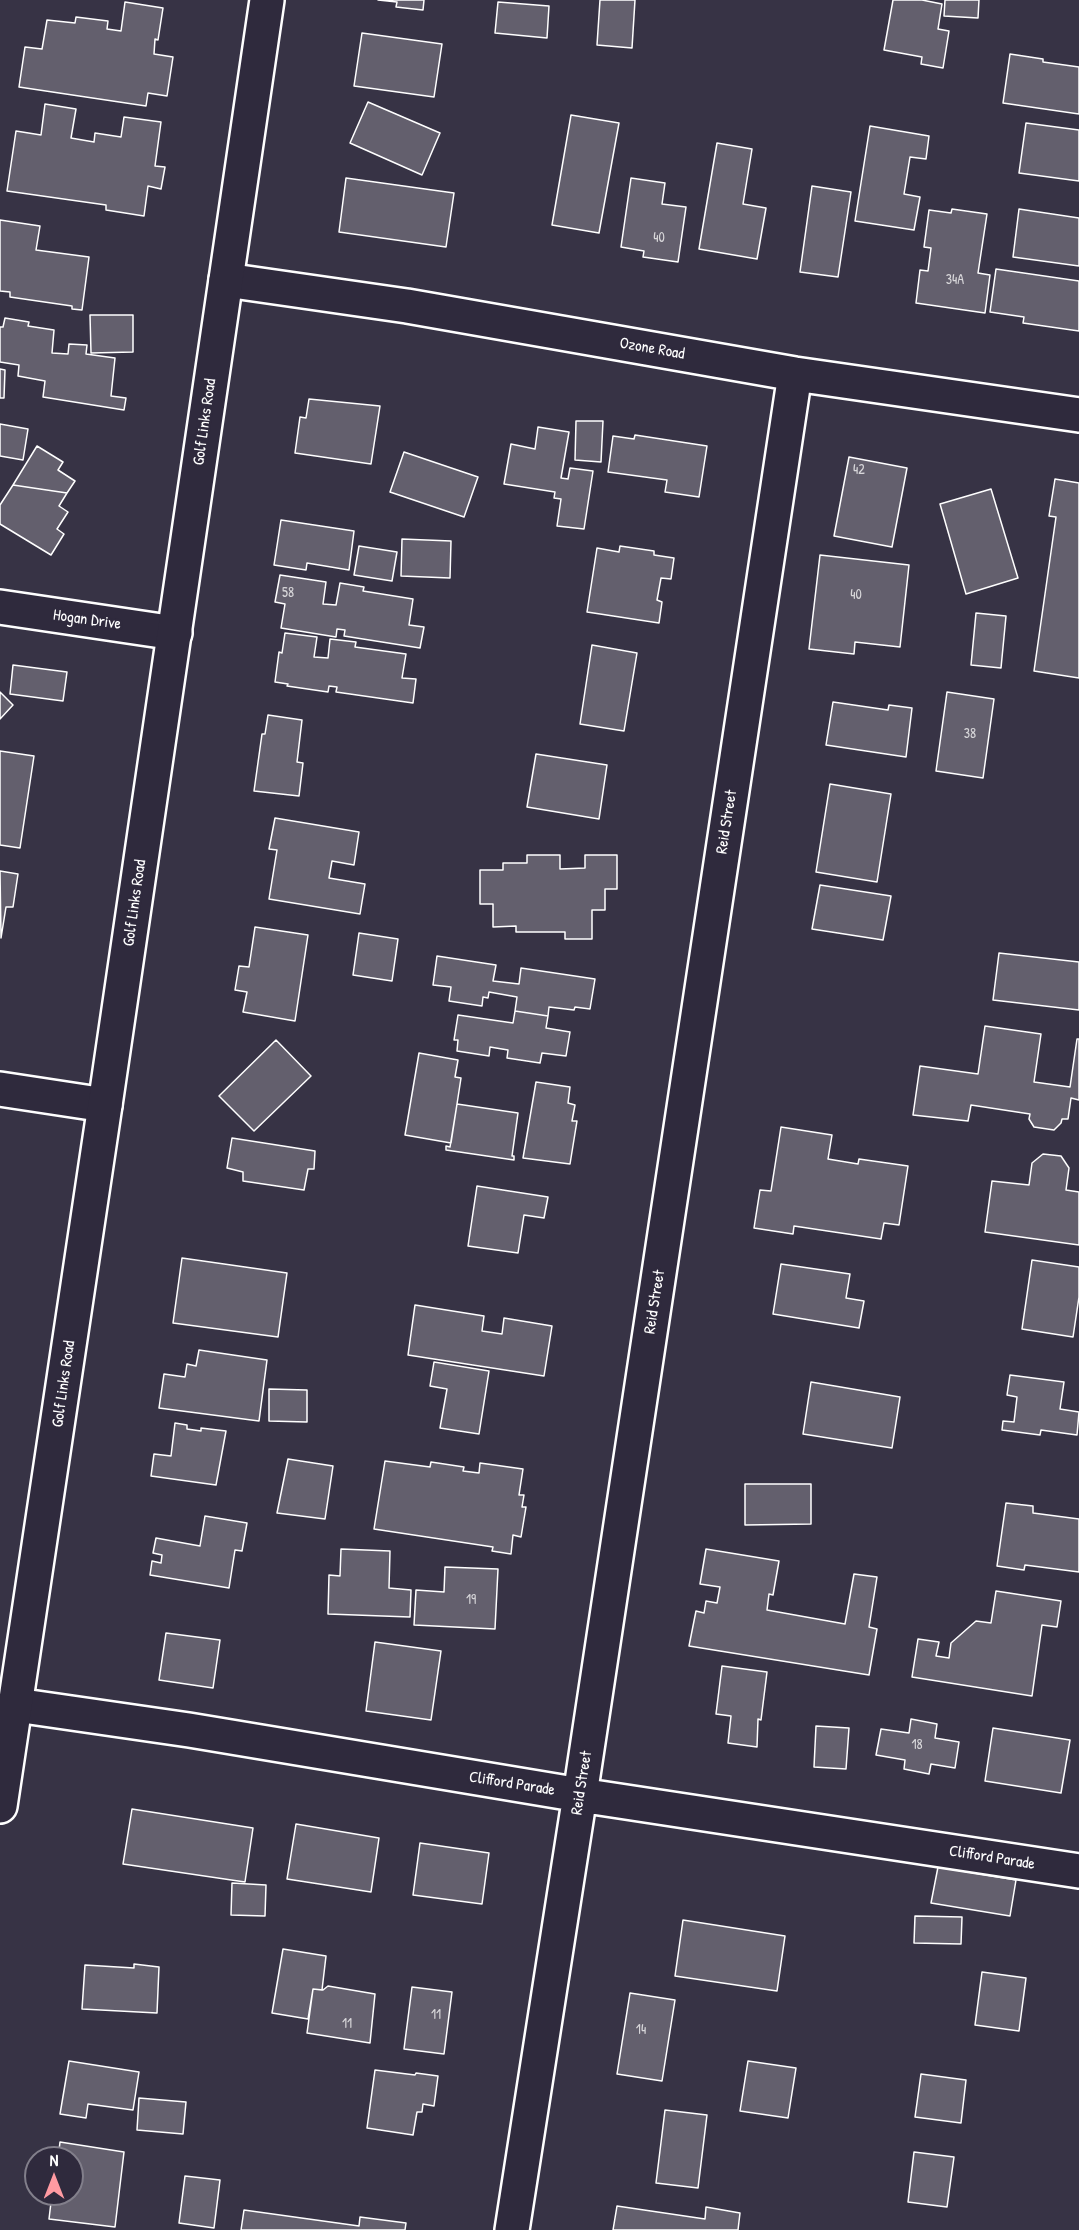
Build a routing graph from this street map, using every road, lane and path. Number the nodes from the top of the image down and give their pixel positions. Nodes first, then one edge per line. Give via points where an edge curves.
1 (267, 0) edge
2 (226, 280) junction
3 (795, 374) junction
4 (1079, 415) edge
5 (0, 607) edge
6 (175, 633) junction
7 (0, 1089) edge
8 (105, 1105) junction
9 (16, 1705) junction
10 (580, 1795) junction
11 (0, 1802) edge
12 (1079, 1871) edge
13 (512, 2230) edge

1 - 2 street, Golf Links Road
2 - 3 street, Ozone Road via 407,306
2 - 6 street, Golf Links Road
3 - 4 street, Ozone Road
3 - 10 street, Reid Street
5 - 6 street, Hogan Drive
6 - 8 street, Golf Links Road
7 - 8 street
8 - 9 street, Golf Links Road
9 - 10 street, Clifford Parade
9 - 11 street, Golf Links Road
10 - 12 street, Clifford Parade
10 - 13 street, Reid Street

